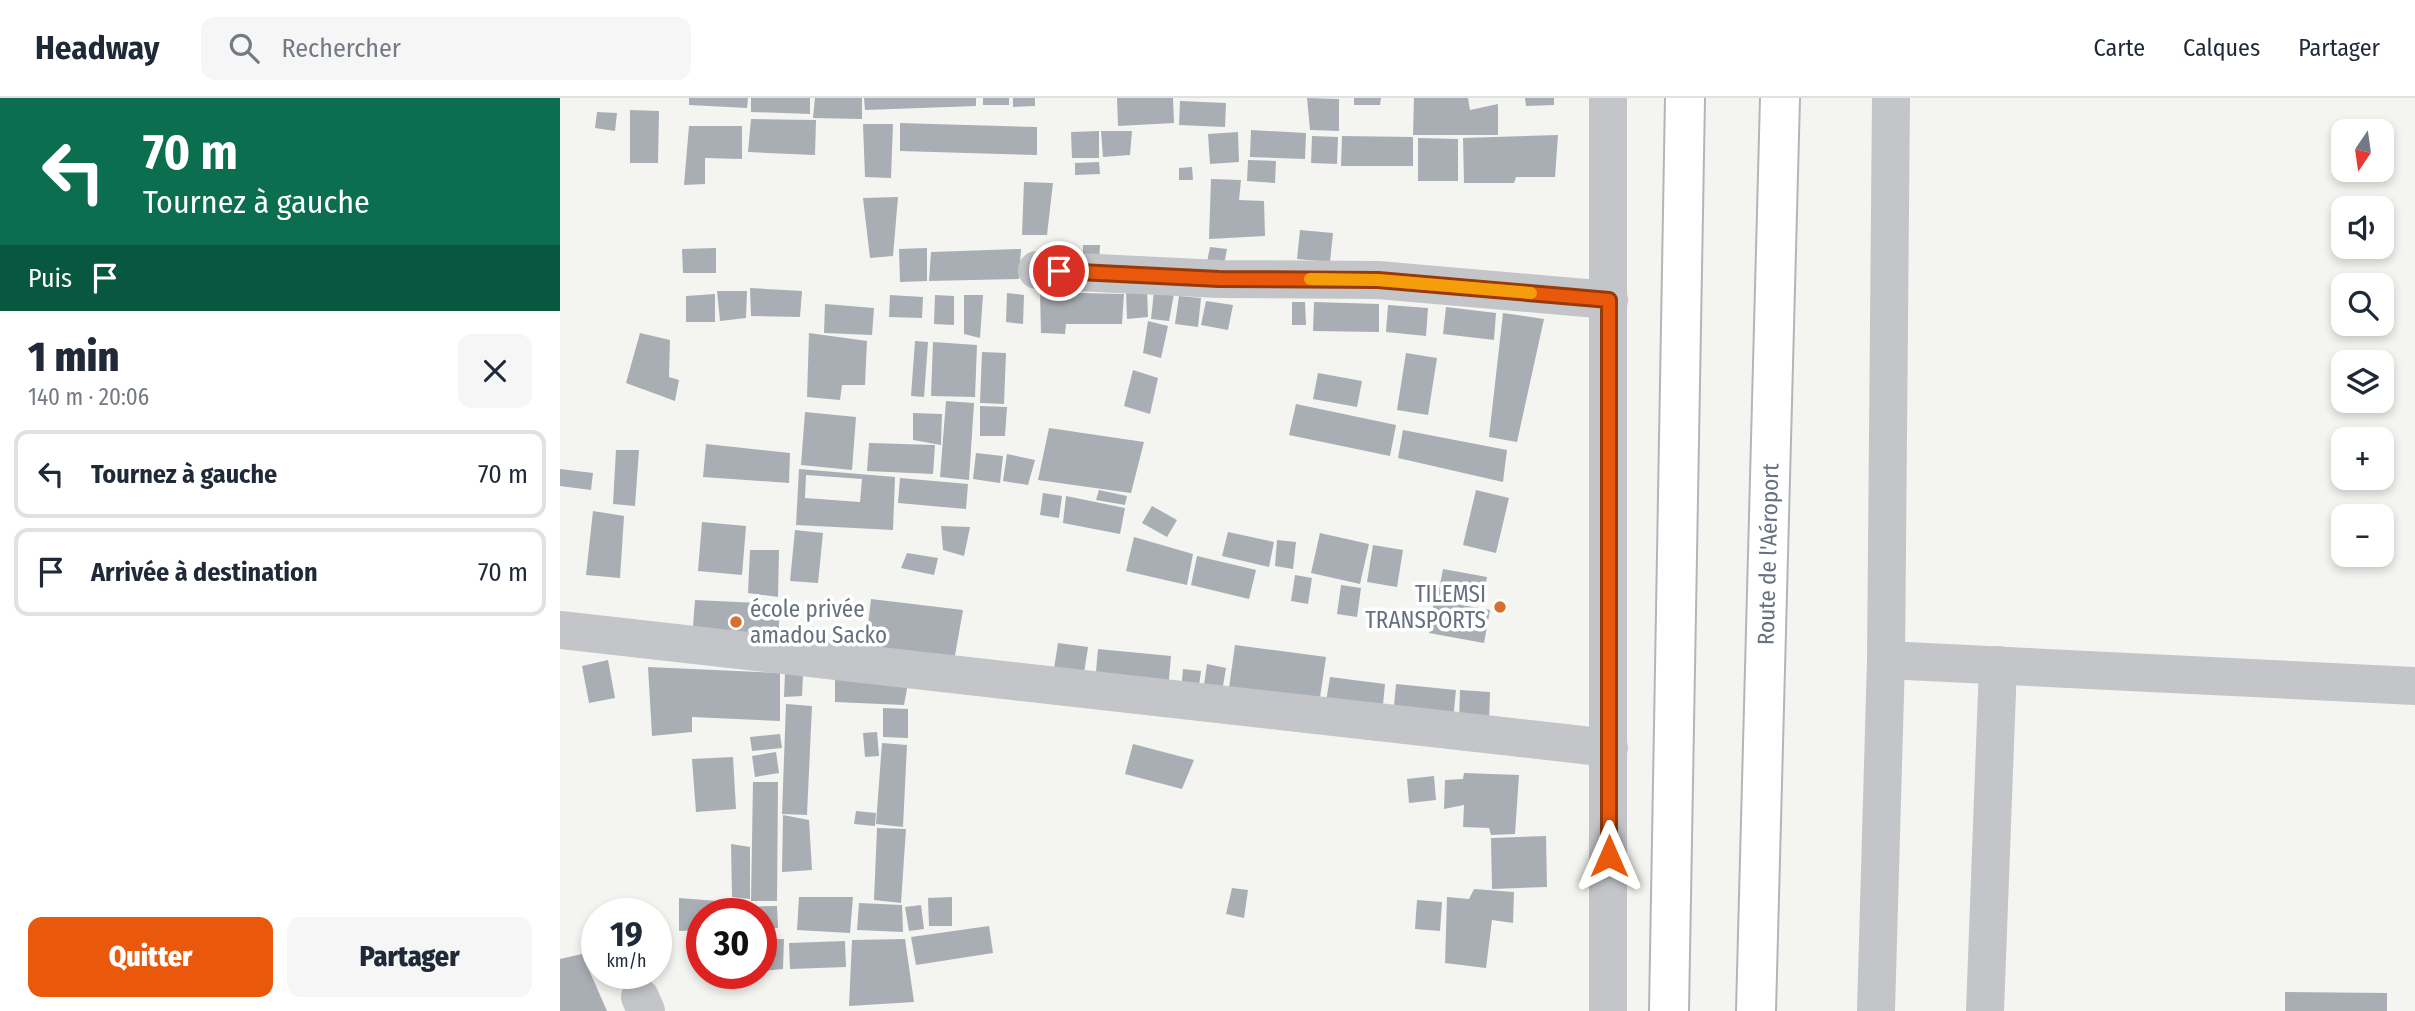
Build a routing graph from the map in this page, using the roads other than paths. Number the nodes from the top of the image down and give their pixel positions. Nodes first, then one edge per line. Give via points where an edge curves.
1 (1608, 98) edge
2 (1685, 98) edge
3 (1780, 98) edge
4 (1891, 98) edge
5 (1037, 270) dead end
6 (1609, 300) junction
7 (560, 630) edge
8 (1886, 660) junction
9 (1998, 665) junction
10 (2415, 686) edge
11 (1609, 748) junction
12 (1608, 1011) edge
13 (1670, 1011) edge
14 (1756, 1011) edge
15 (1876, 1011) edge
16 (1985, 1011) edge

1 - 6 street
2 - 13 highway
3 - 14 highway, Route de l'Aéroport
4 - 8 street
5 - 6 street via 1219,279 1378,280
6 - 11 street
7 - 11 street
8 - 9 street
8 - 15 street
9 - 10 street
9 - 16 street
11 - 12 street

